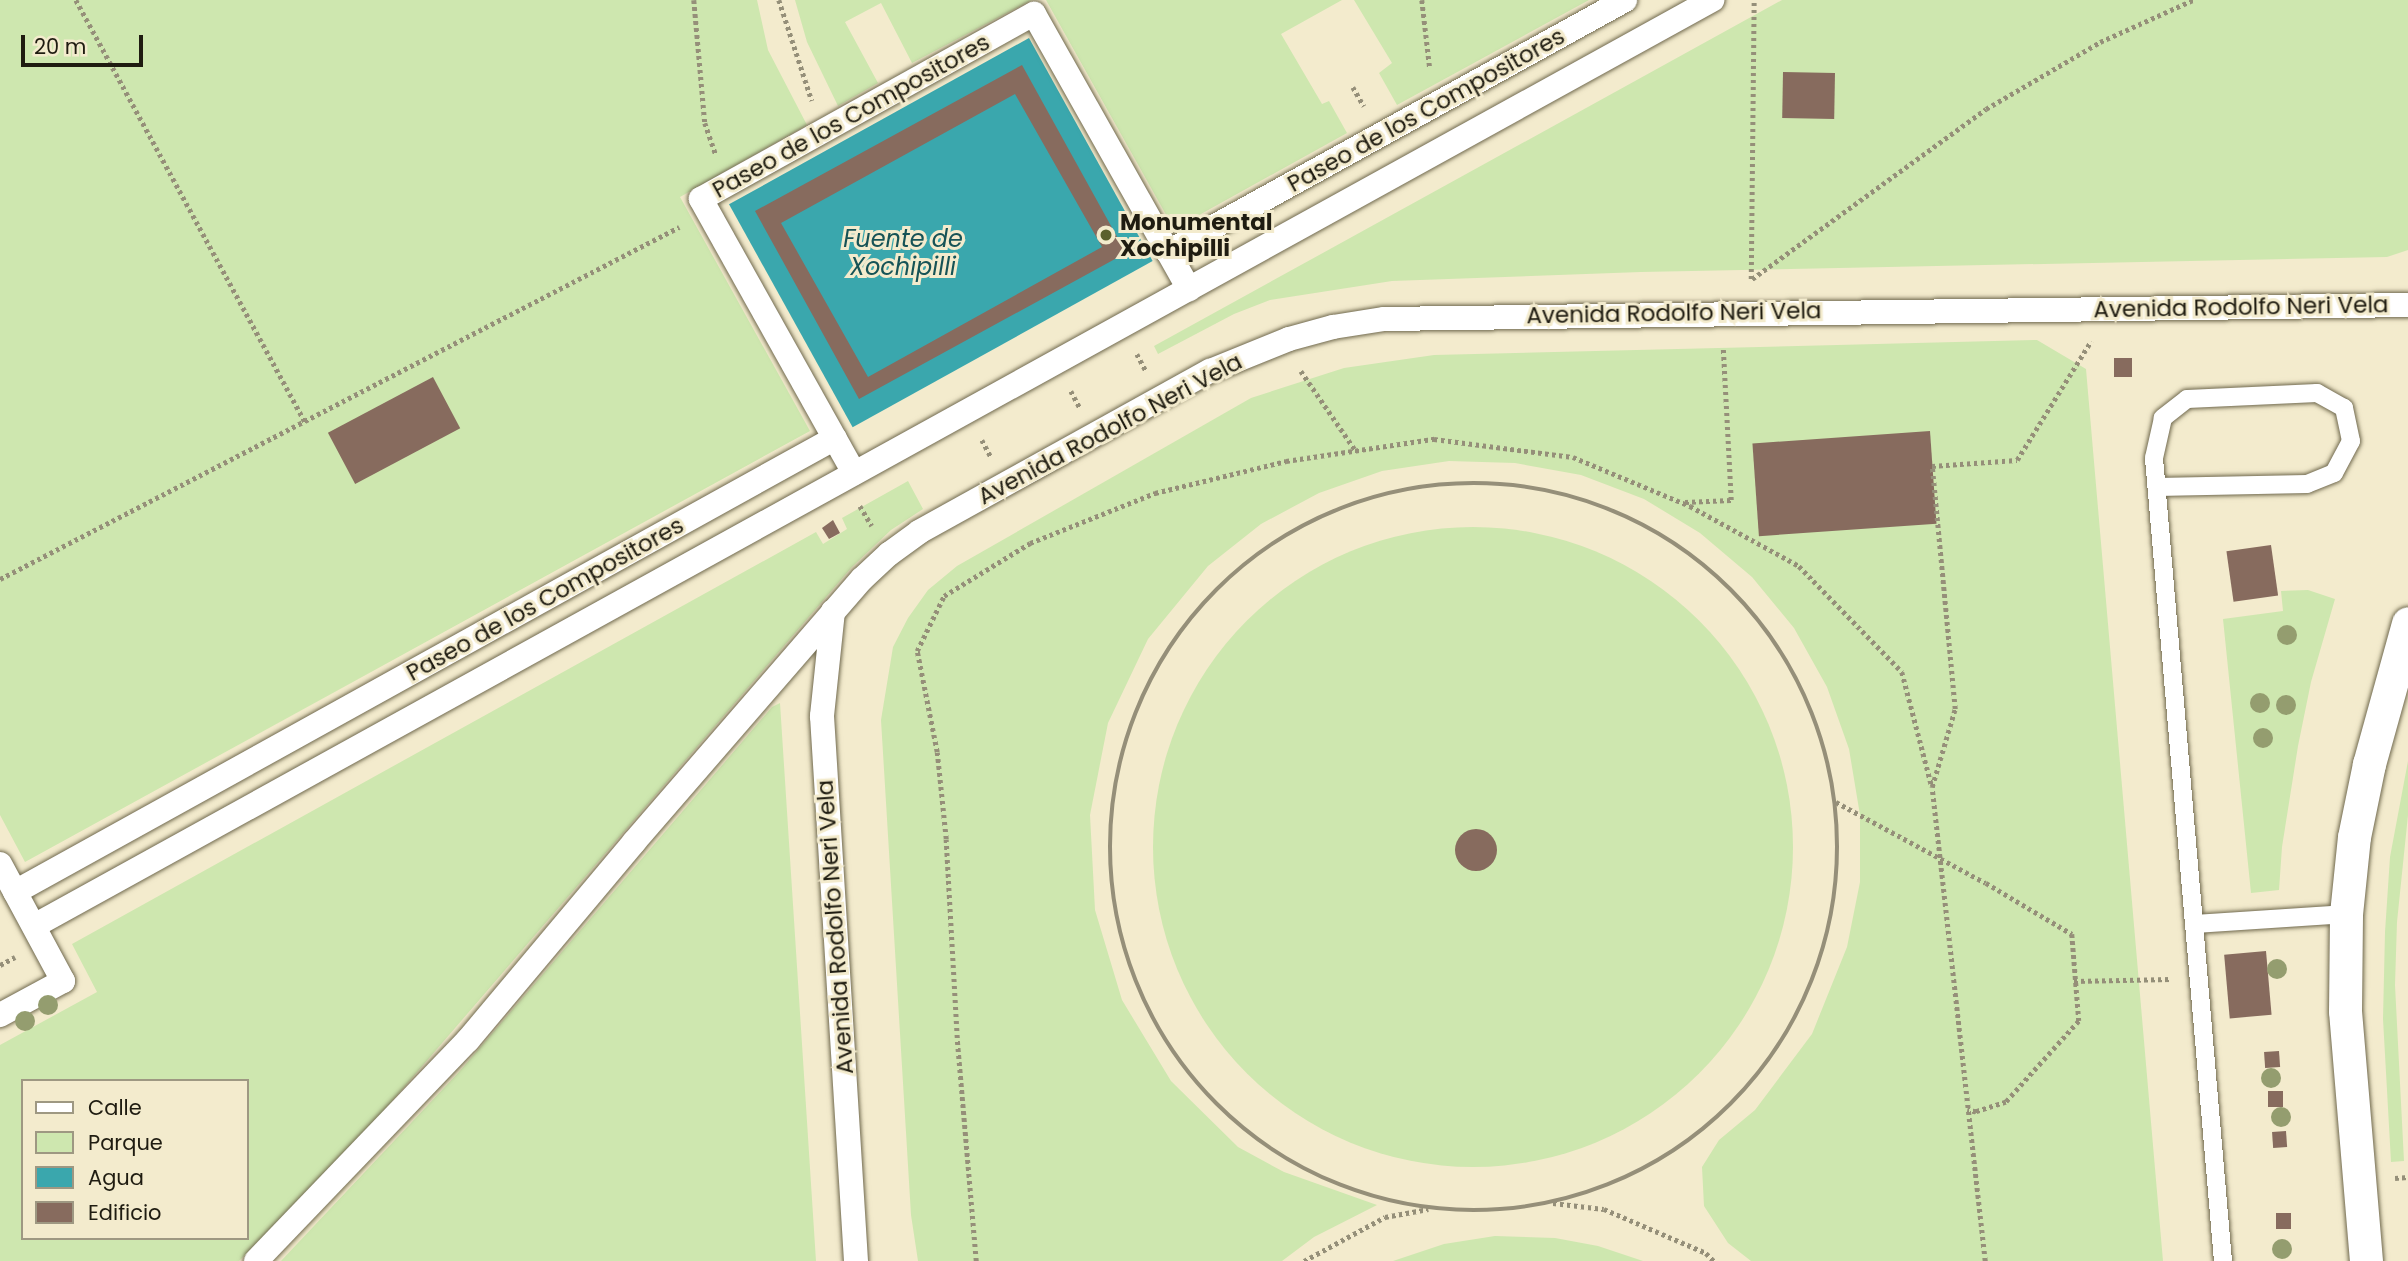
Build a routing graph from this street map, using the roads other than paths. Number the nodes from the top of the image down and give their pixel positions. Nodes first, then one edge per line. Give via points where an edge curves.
1 (1625, 0) edge
2 (1712, 0) edge
3 (1168, 252) junction
4 (1189, 289) junction
5 (2408, 305) edge
6 (835, 438) junction
7 (849, 477) junction
8 (2157, 487) junction
9 (833, 611) junction
10 (2408, 623) edge
11 (0, 864) edge
12 (15, 892) junction
13 (2346, 914) junction
14 (2196, 923) junction
15 (34, 926) junction
16 (0, 1015) edge
17 (256, 1261) edge
18 (856, 1261) edge
19 (2223, 1261) edge
20 (2366, 1261) edge

1 - 3 street, Paseo de los Compositores
2 - 4 street, Paseo de los Compositores
3 - 4 street
3 - 6 street, Paseo de los Compositores via 1034,14 822,132 701,200
4 - 7 street, Paseo de los Compositores
5 - 9 street, Avenida Rodolfo Neri Vela via 1384,318 1333,327 1210,371 919,532 889,554
6 - 7 street
6 - 12 street, Paseo de los Compositores
7 - 15 street, Paseo de los Compositores
8 - 8 lane via 2154,458 2162,418 2187,399 2317,393 2344,408 2351,441 2334,473 2307,484
8 - 14 lane
9 - 17 street via 468,1041
9 - 18 street, Avenida Rodolfo Neri Vela via 822,716
10 - 13 street via 2369,764 2354,837
11 - 12 street
12 - 15 street
13 - 14 lane
13 - 20 street via 2345,1011
14 - 19 lane
15 - 16 street via 63,981

